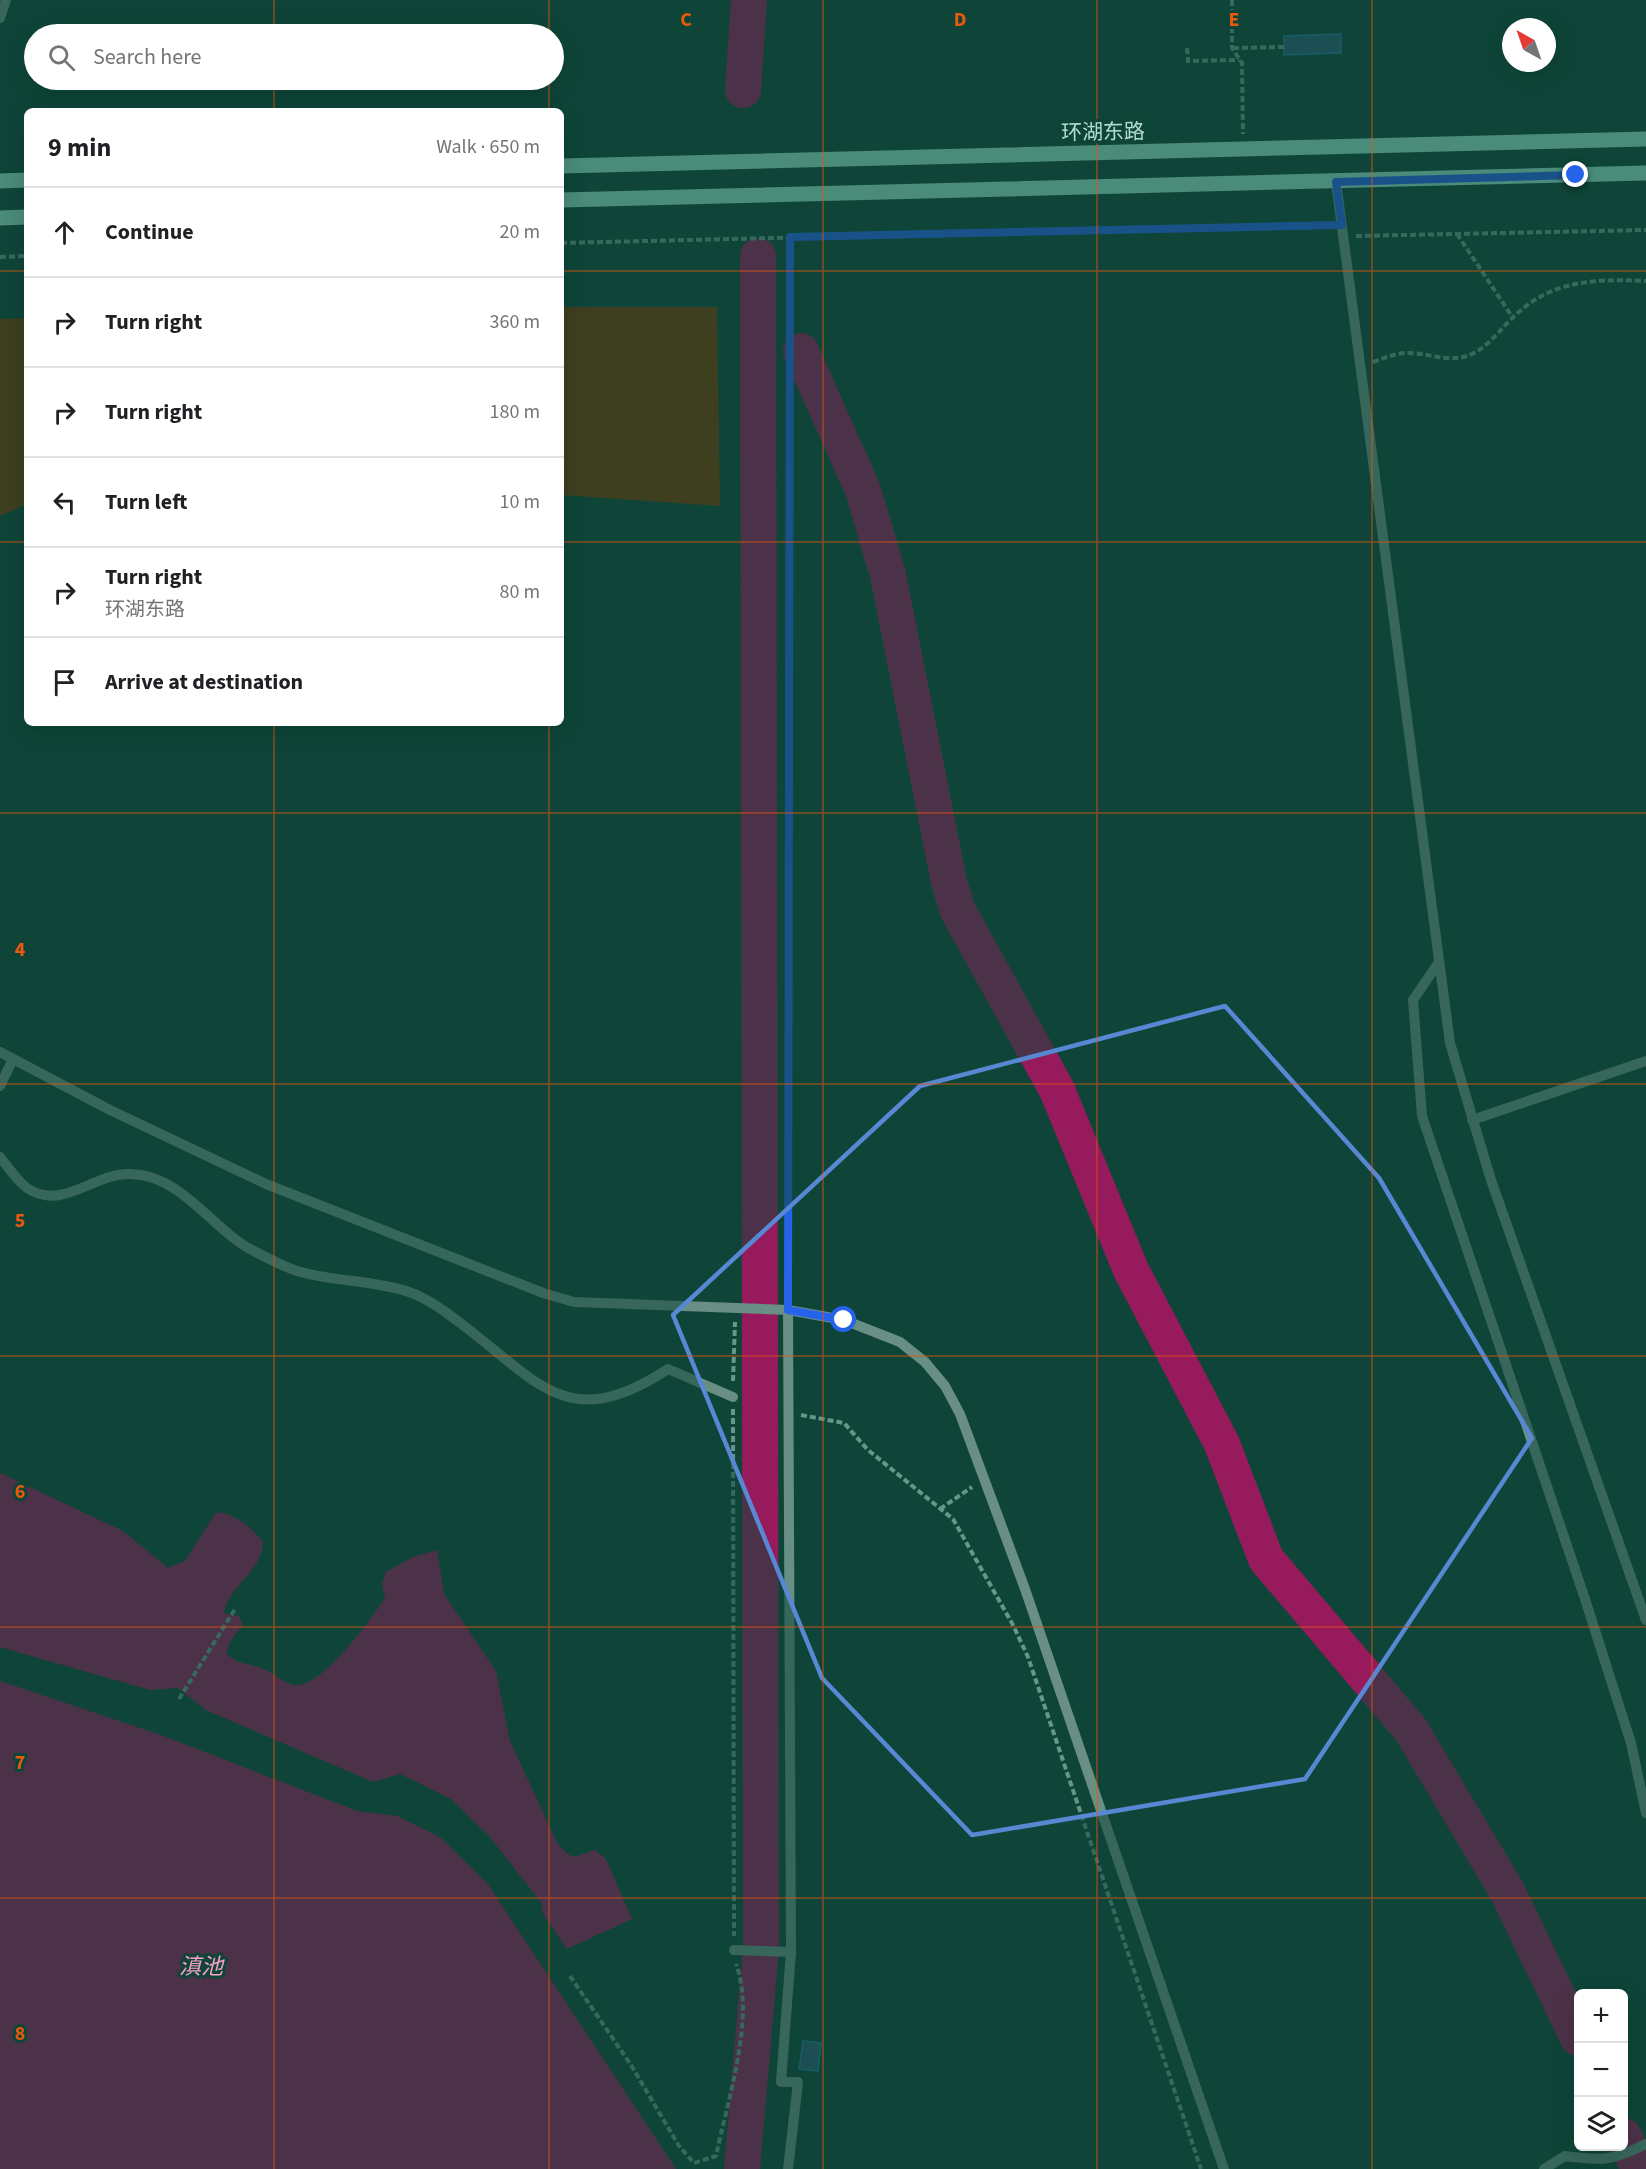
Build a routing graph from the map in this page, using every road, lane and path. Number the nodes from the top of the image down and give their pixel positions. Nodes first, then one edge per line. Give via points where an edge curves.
1 (6, 0) edge
2 (1232, 0) edge
3 (0, 18) edge
4 (1284, 46) dead end
5 (1188, 48) dead end
6 (1232, 48) junction
7 (1240, 60) junction
8 (1646, 139) edge
9 (1243, 150) junction
10 (564, 166) edge
11 (1646, 173) edge
12 (24, 180) edge
13 (0, 181) edge
14 (1336, 182) junction
15 (564, 200) edge
16 (24, 217) edge
17 (0, 218) edge
18 (1646, 230) edge
19 (1343, 231) junction
20 (1457, 234) junction
21 (790, 237) junction
22 (564, 243) edge
23 (24, 256) edge
24 (0, 257) edge
25 (1646, 281) edge
26 (1513, 318) junction
27 (1361, 367) junction
28 (1439, 962) junction
29 (0, 1052) edge
30 (13, 1059) junction
31 (1646, 1060) edge
32 (0, 1086) edge
33 (1472, 1120) junction
34 (0, 1157) edge
35 (737, 1308) junction
36 (788, 1310) junction
37 (733, 1397) junction
38 (789, 1412) junction
39 (985, 1482) junction
40 (940, 1509) junction
41 (235, 1609) dead end
42 (1646, 1620) edge
43 (178, 1699) dead end
44 (1646, 1813) edge
45 (734, 1950) junction
46 (787, 1952) junction
47 (570, 1976) dead end
48 (1644, 2145) edge
49 (788, 2169) edge
50 (1201, 2169) edge
51 (1224, 2169) edge
52 (1544, 2169) edge

1 - 3 street
2 - 6 path
4 - 6 path
5 - 7 path via 1188,61
6 - 7 path
7 - 9 path
8 - 9 main road, 环湖东路
9 - 10 main road, 环湖东路
11 - 14 main road
12 - 13 main road
14 - 15 main road
14 - 19 street
16 - 17 main road
18 - 20 path
19 - 20 path
19 - 21 path
19 - 27 street
20 - 26 path
21 - 22 path
21 - 36 path
23 - 24 path
25 - 26 path via 1575,283 1540,297
26 - 27 path via 1471,354 1448,359 1393,354
27 - 28 street
28 - 33 street via 1450,1043
28 - 44 street via 1413,1000 1422,1116 1585,1599 1631,1743
29 - 30 street
30 - 32 street
30 - 35 street via 266,1184 543,1293 574,1302
31 - 33 street
33 - 42 street
34 - 37 street via 26,1187 41,1195 63,1196 104,1178 131,1174 159,1181 248,1248 271,1260 298,1272 380,1284 421,1298 448,1314 538,1384 558,1394 581,1400 610,1398 639,1388 668,1369
35 - 36 street
35 - 37 path
36 - 38 street
36 - 39 street via 875,1330 900,1342 925,1362 945,1386 960,1414
37 - 45 path
38 - 40 path via 844,1423 868,1450
38 - 46 street
39 - 40 path via 965,1490
39 - 51 street
40 - 50 path via 953,1519 1028,1657
41 - 43 path
45 - 46 street
45 - 47 path via 741,1975 741,2036 716,2156 694,2163 679,2146 631,2065
46 - 49 street via 781,2082 798,2082
48 - 52 street via 1621,2156 1592,2161 1565,2156

